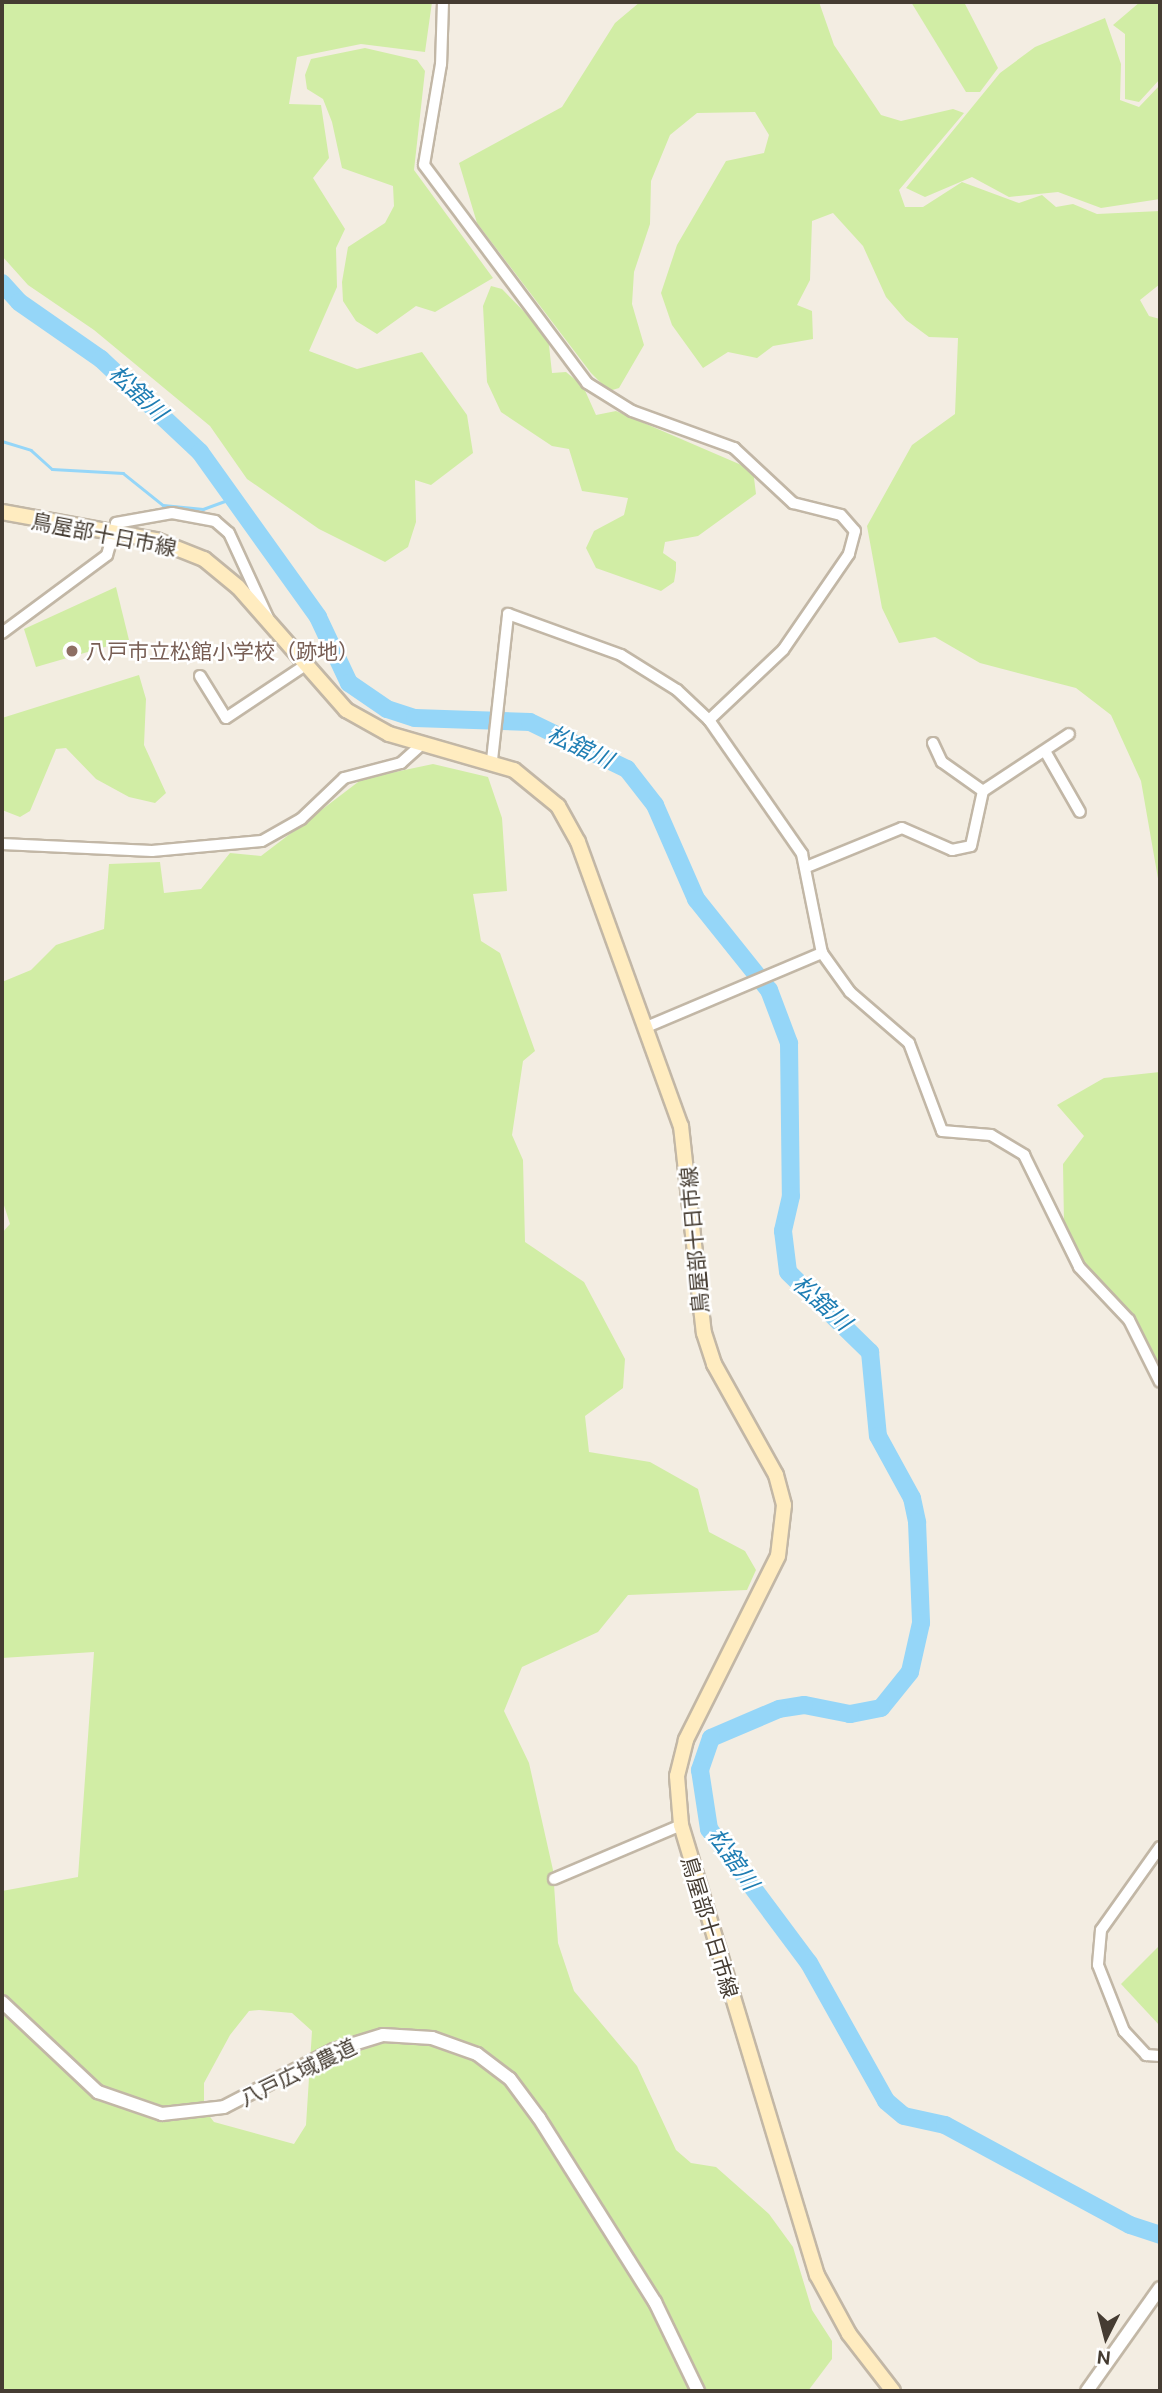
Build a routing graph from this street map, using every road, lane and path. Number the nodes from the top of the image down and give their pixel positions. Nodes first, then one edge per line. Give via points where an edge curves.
1 (443, 2) edge
2 (2, 512) edge
3 (111, 534) junction
4 (272, 629) junction
5 (2, 633) edge
6 (303, 666) junction
7 (200, 676) dead end
8 (709, 720) junction
9 (1069, 734) dead end
10 (933, 743) dead end
11 (421, 745) junction
12 (1045, 751) junction
13 (492, 760) junction
14 (983, 791) junction
15 (1080, 812) dead end
16 (2, 844) edge
17 (809, 866) junction
18 (822, 953) junction
19 (649, 1026) junction
20 (1160, 1382) edge
21 (681, 1825) junction
22 (1160, 1847) edge
23 (554, 1879) dead end
24 (2, 2002) edge
25 (1160, 2056) edge
26 (1160, 2288) edge
27 (698, 2391) edge
28 (893, 2391) edge
29 (1087, 2391) edge

1 - 8 street via 441,64 424,166 587,383 621,406 734,448 793,503 841,515 855,531 849,554 783,650
2 - 3 main road, 鳥屋部十日市線
3 - 4 main road, 鳥屋部十日市線 via 156,540 204,559
3 - 4 street via 116,523 161,514 215,521 251,570
3 - 5 street via 98,563
4 - 6 main road, 鳥屋部十日市線
6 - 7 street via 226,718
6 - 11 main road, 鳥屋部十日市線 via 363,722
8 - 13 street via 659,676 518,613 509,614 503,625
8 - 17 street
9 - 12 street
10 - 14 street via 942,762
11 - 13 main road, 鳥屋部十日市線
11 - 16 street via 401,763 344,778 301,819 262,841 152,851
12 - 14 street
12 - 15 street
13 - 19 main road, 鳥屋部十日市線 via 537,785 558,806 578,842
14 - 17 street via 977,837 962,850 902,828
17 - 18 street
18 - 19 street
18 - 20 street via 850,992 909,1043 942,1131 990,1135 1024,1155 1079,1268 1129,1320
19 - 21 main road, 鳥屋部十日市線 via 681,1126 704,1333 714,1364 776,1475 785,1505 778,1556 686,1740 677,1776
21 - 23 street
21 - 28 main road, 鳥屋部十日市線 via 817,2275 836,2315
22 - 25 street via 1101,1930 1098,1965 1104,1994 1124,2031 1146,2055
24 - 27 street, 八戸広域農道 via 98,2092 162,2114 224,2107 334,2050 383,2035 432,2038 477,2054 510,2079 539,2118 648,2290
26 - 29 street

